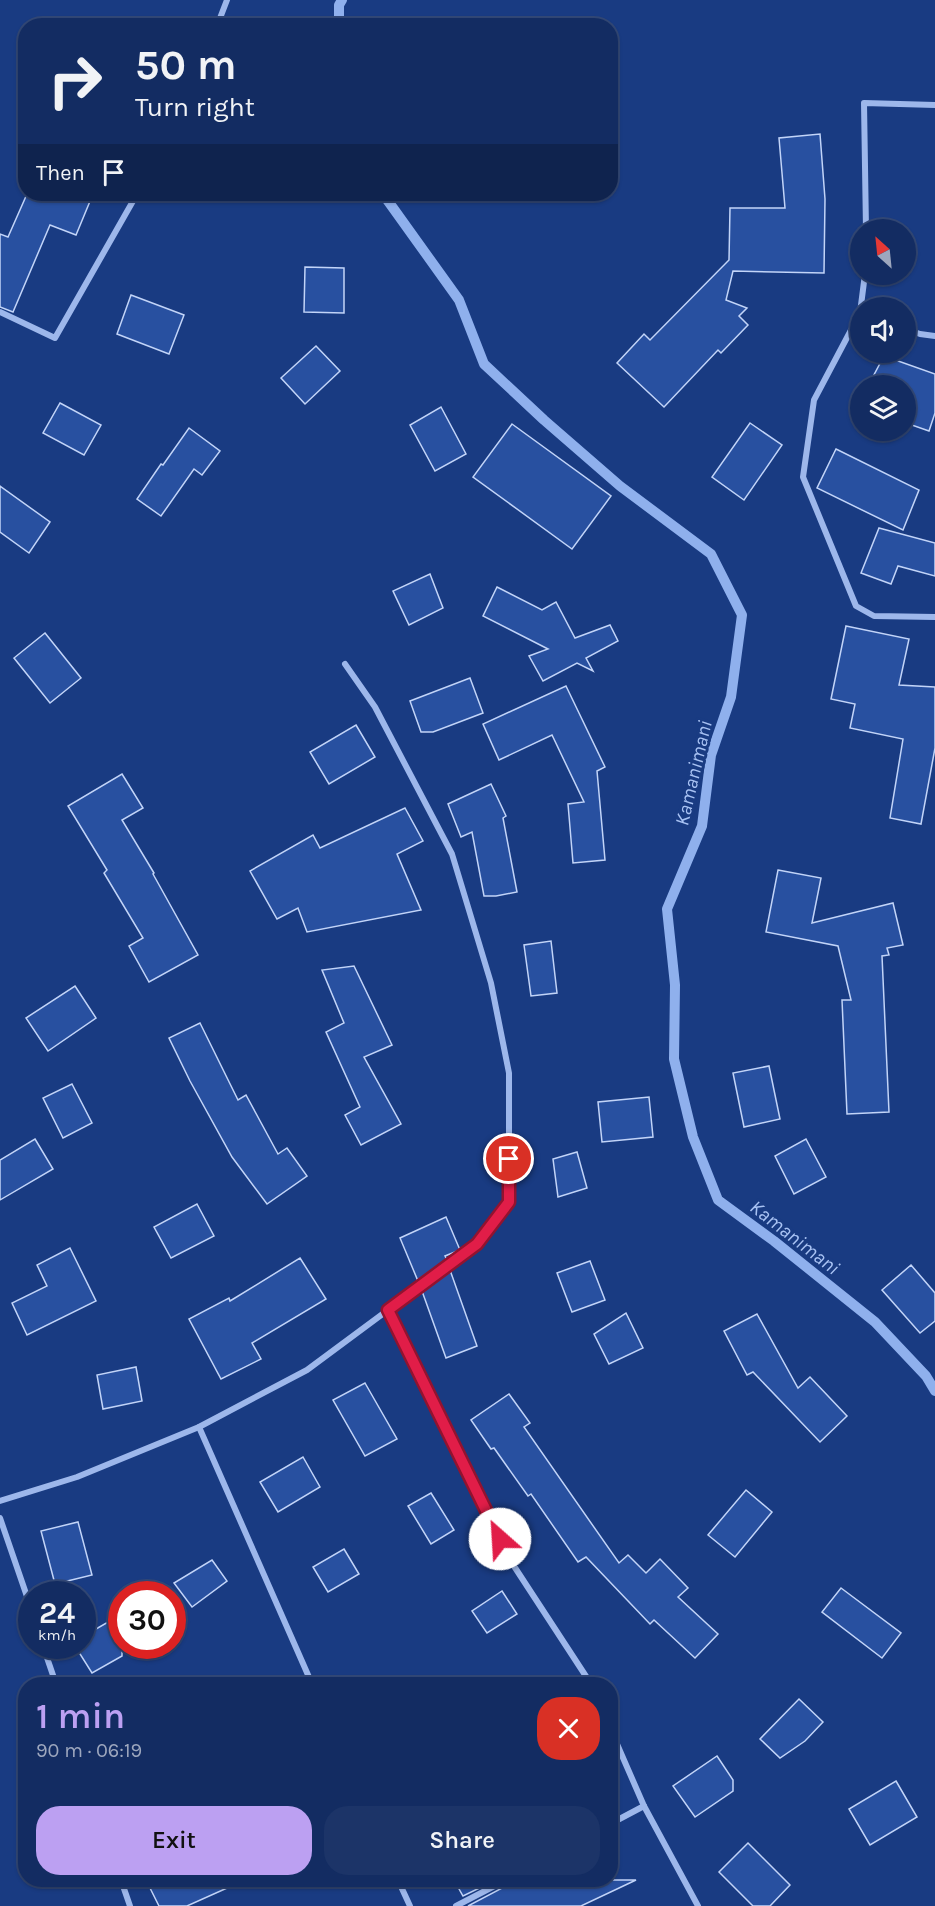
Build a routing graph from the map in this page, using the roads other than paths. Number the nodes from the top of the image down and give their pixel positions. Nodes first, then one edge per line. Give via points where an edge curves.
1 (227, 0) edge
2 (220, 18) edge
3 (935, 105) edge
4 (133, 201) edge
5 (866, 219) edge
6 (0, 312) edge
7 (850, 332) edge
8 (916, 333) edge
9 (935, 336) edge
10 (935, 617) edge
11 (345, 664) dead end
12 (388, 1310) junction
13 (199, 1426) junction
14 (0, 1502) edge
15 (0, 1518) edge
16 (22, 1581) edge
17 (47, 1659) edge
18 (54, 1677) edge
19 (309, 1677) edge
20 (586, 1677) edge
21 (618, 1746) edge
22 (644, 1806) junction
23 (618, 1820) edge
24 (123, 1887) edge
25 (401, 1887) edge
26 (493, 1887) edge
27 (129, 1906) edge
28 (410, 1906) edge
29 (456, 1906) edge
30 (698, 1906) edge

1 - 2 street
3 - 5 street via 864,102
4 - 6 street via 55,338
7 - 10 street via 814,400 803,477 856,606 874,616
8 - 9 street
11 - 12 street via 375,707 452,854 491,983 509,1072 509,1202 477,1244
12 - 13 street via 307,1370
12 - 20 street via 510,1560
13 - 14 street via 77,1477
13 - 19 street
15 - 16 street
17 - 18 street
21 - 22 street
22 - 23 street
22 - 30 street
24 - 27 street
25 - 28 street
26 - 29 street

